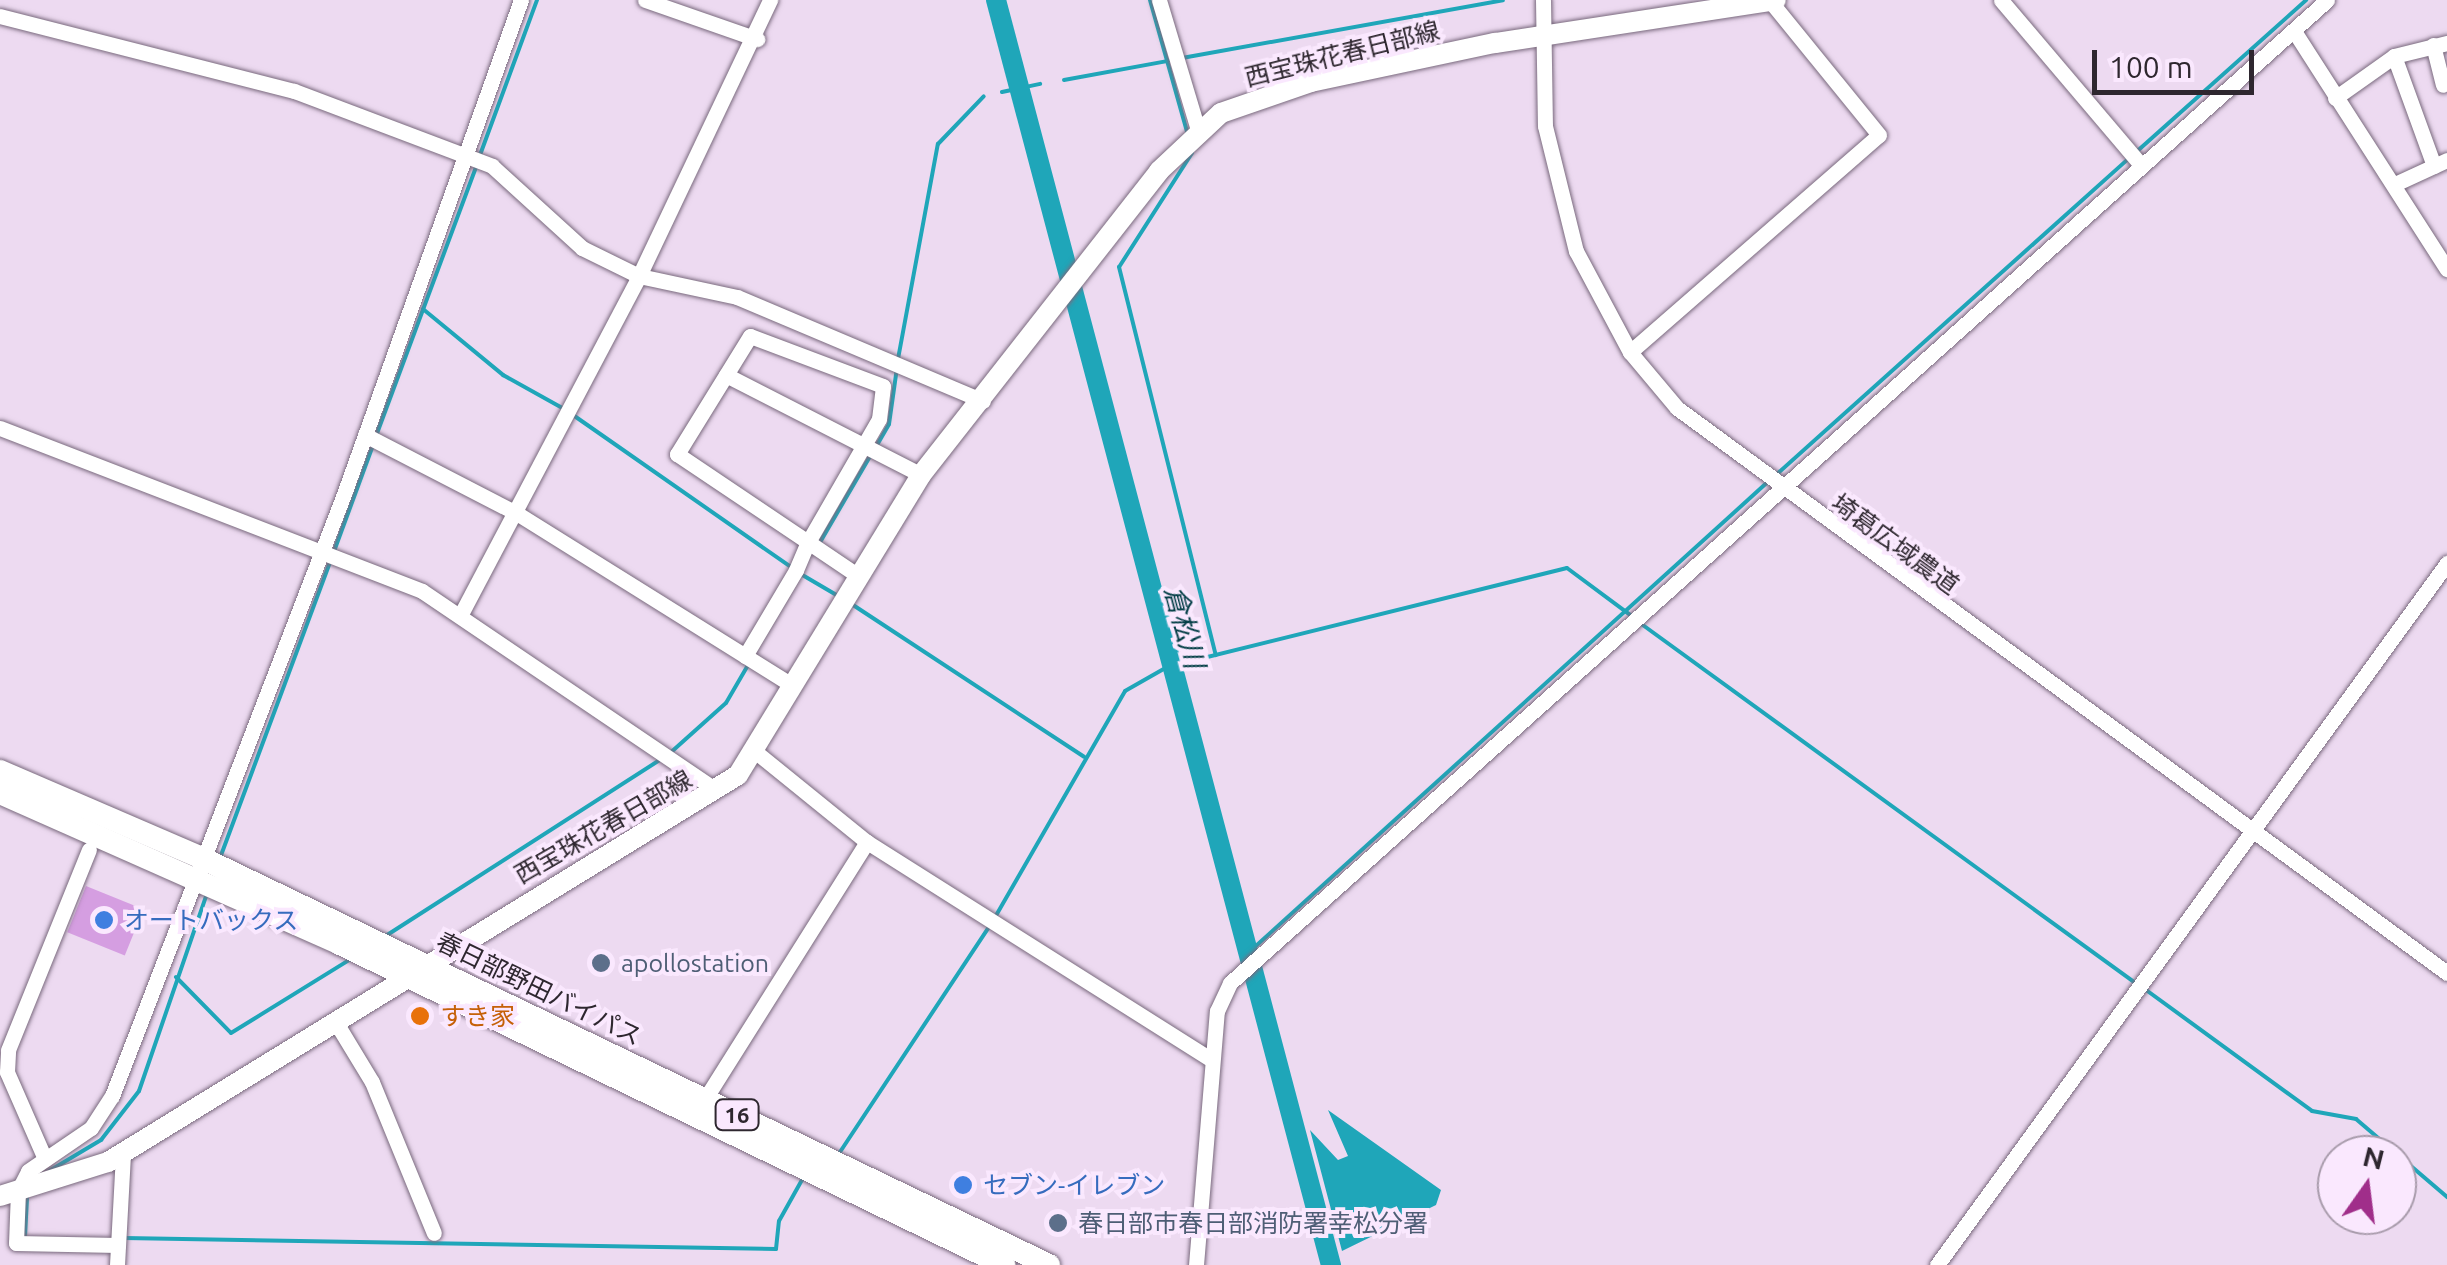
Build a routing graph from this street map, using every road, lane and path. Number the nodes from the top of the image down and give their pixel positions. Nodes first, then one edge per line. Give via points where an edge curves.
1 (521, 0) edge
2 (645, 0) edge
3 (770, 0) edge
4 (1160, 0) edge
5 (1543, 0) edge
6 (2001, 0) edge
7 (2327, 0) edge
8 (1773, 1) edge
9 (0, 16) edge
10 (2294, 31) junction
11 (1542, 35) junction
12 (758, 40) junction
13 (2440, 44) edge
14 (2394, 56) junction
15 (2443, 85) dead end
16 (2334, 98) junction
17 (1198, 130) junction
18 (472, 159) junction
19 (2440, 163) edge
20 (2141, 165) junction
21 (2397, 183) junction
22 (2446, 265) edge
23 (639, 276) junction
24 (1630, 352) junction
25 (726, 376) junction
26 (983, 401) junction
27 (0, 428) edge
28 (366, 435) junction
29 (866, 442) junction
30 (922, 475) junction
31 (1780, 491) junction
32 (518, 514) junction
33 (808, 542) junction
34 (321, 550) junction
35 (2447, 564) edge
36 (857, 576) junction
37 (462, 612) junction
38 (745, 656) junction
39 (792, 685) junction
40 (757, 753) junction
41 (0, 771) edge
42 (716, 790) junction
43 (0, 793) edge
44 (2256, 836) junction
45 (867, 842) junction
46 (90, 850) dead end
47 (196, 867) junction
48 (415, 970) junction
49 (2447, 973) edge
50 (334, 1022) junction
51 (1212, 1060) junction
52 (705, 1099) junction
53 (122, 1153) junction
54 (45, 1159) junction
55 (21, 1190) edge
56 (434, 1233) dead end
57 (118, 1245) junction
58 (116, 1265) edge
59 (1004, 1265) edge
60 (1049, 1265) edge
61 (1196, 1265) edge
62 (1937, 1265) edge

1 - 18 street
2 - 12 street
3 - 12 street
4 - 17 street
5 - 11 street, 埼葛広域農道
6 - 20 street
7 - 10 street
8 - 11 main road, 西宝珠花春日部線
8 - 24 street via 1879,134
9 - 18 street via 206,64
10 - 16 street
10 - 20 street
11 - 17 main road, 西宝珠花春日部線 via 1251,98
11 - 24 street, 埼葛広域農道 via 1552,172 1576,251
12 - 23 street
13 - 14 street
13 - 15 street
14 - 16 street
14 - 19 street
16 - 21 street
17 - 26 main road, 西宝珠花春日部線
18 - 23 street via 582,248
18 - 28 street
19 - 21 street
20 - 31 street
21 - 22 street
23 - 26 street via 737,297
23 - 32 street
24 - 31 street, 埼葛広域農道 via 1677,408
25 - 29 street
25 - 29 street via 750,336 884,386
25 - 33 street via 676,454
26 - 30 main road, 西宝珠花春日部線
27 - 34 street
28 - 32 street
28 - 34 street
29 - 30 street
29 - 33 street
30 - 36 main road, 西宝珠花春日部線
31 - 44 street, 埼葛広域農道
31 - 51 street via 1230,982
32 - 37 street
32 - 38 street
33 - 36 street
33 - 38 street
34 - 37 street
34 - 47 street
35 - 44 street
36 - 39 main road, 西宝珠花春日部線
37 - 42 street
38 - 39 street
39 - 40 main road, 西宝珠花春日部線
40 - 42 main road, 西宝珠花春日部線
40 - 45 street
41 - 47 highway, 春日部野田バイパス / 16
42 - 48 main road, 西宝珠花春日部線
43 - 47 highway, 春日部野田バイパス / 16
44 - 49 street, 埼葛広域農道
44 - 62 street via 2136,988
45 - 51 street
45 - 52 street
46 - 54 street via 8,1050 6,1072
47 - 48 highway, 春日部野田バイパス / 16
47 - 54 street via 112,1096 91,1128
48 - 50 main road, 西宝珠花春日部線
48 - 52 highway, 春日部野田バイパス / 16
48 - 59 highway, 春日部野田バイパス / 16
50 - 53 main road, 西宝珠花春日部線
50 - 56 street via 372,1082
51 - 61 street
52 - 60 highway, 春日部野田バイパス / 16
53 - 55 main road, 西宝珠花春日部線
53 - 57 street
54 - 55 street
55 - 57 street via 16,1243
57 - 58 street

